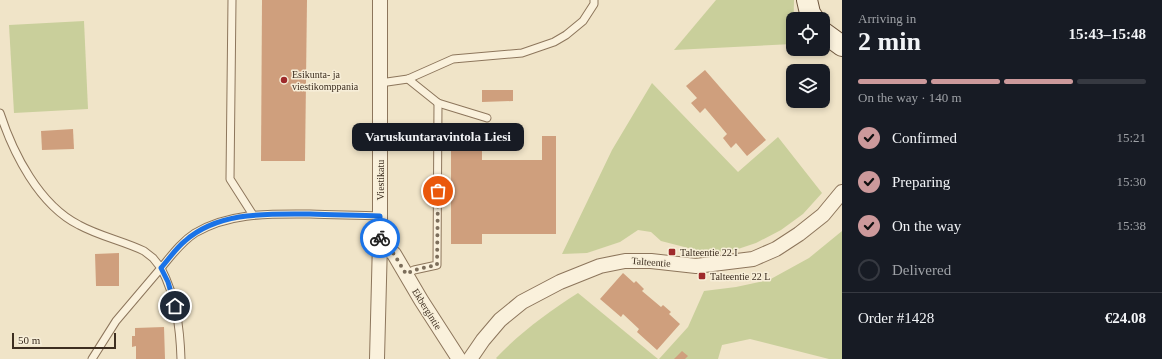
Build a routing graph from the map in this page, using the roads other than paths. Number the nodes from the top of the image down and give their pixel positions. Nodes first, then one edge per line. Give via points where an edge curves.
1 (232, 0) edge
2 (380, 0) edge
3 (594, 0) edge
4 (807, 0) edge
5 (810, 12) edge
6 (830, 37) edge
7 (842, 46) edge
8 (408, 79) junction
9 (380, 83) junction
10 (438, 103) junction
11 (0, 113) edge
12 (487, 118) dead end
13 (842, 192) edge
14 (253, 215) junction
15 (380, 216) junction
16 (380, 242) junction
17 (161, 268) junction
18 (406, 274) junction
19 (92, 359) edge
20 (180, 359) edge
21 (377, 359) edge
22 (460, 359) edge
23 (470, 359) edge

1 - 14 lane via 230,179
2 - 9 street, Viestikatu
3 - 8 lane via 583,21 554,42 522,53 453,59
4 - 5 street
6 - 7 street
8 - 9 lane
8 - 10 lane
9 - 15 street, Viestikatu
10 - 12 lane
10 - 18 lane via 437,265
11 - 17 lane via 5,130 23,165 43,197 54,209 78,225 144,251
13 - 23 street, Talteentie via 823,214 799,234 776,249 753,259 696,266 625,261 600,266 560,282 522,302 500,320
14 - 15 lane
14 - 17 lane via 216,223 194,234 176,249
15 - 16 street, Viestikatu
16 - 18 street, Ekbergintie via 394,254
16 - 21 street, Viestikatu
17 - 19 lane via 116,321
17 - 20 lane via 175,306
18 - 22 street, Ekbergintie

